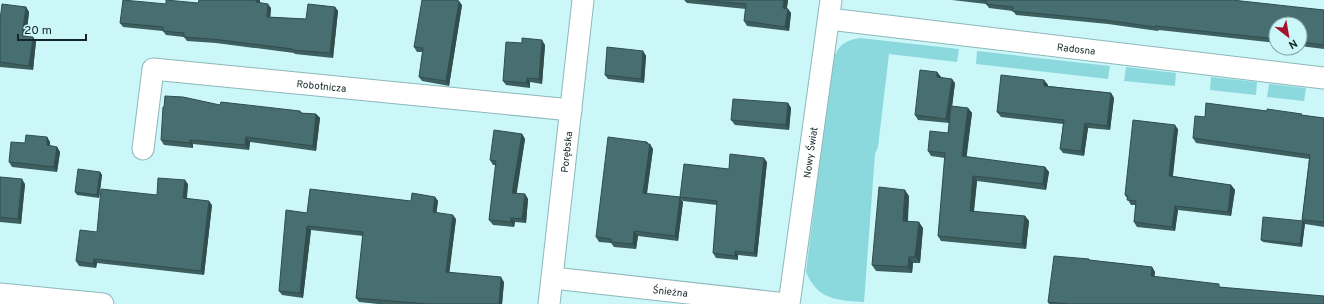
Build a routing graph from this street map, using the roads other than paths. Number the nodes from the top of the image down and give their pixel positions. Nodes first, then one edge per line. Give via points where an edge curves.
1 (583, 0) edge
2 (830, 9) edge
3 (1324, 78) edge
4 (571, 110) junction
5 (143, 149) dead end
6 (553, 278) junction
7 (0, 294) edge
8 (103, 304) edge
9 (549, 304) edge
10 (788, 304) edge

1 - 4 street, Porębska
2 - 3 street, Radosna
2 - 10 street, Nowy Świat
4 - 5 street, Robotnicza via 153,69
4 - 6 street, Porębska
6 - 9 street, Porębska
6 - 10 street, Śnieżna
7 - 8 street

